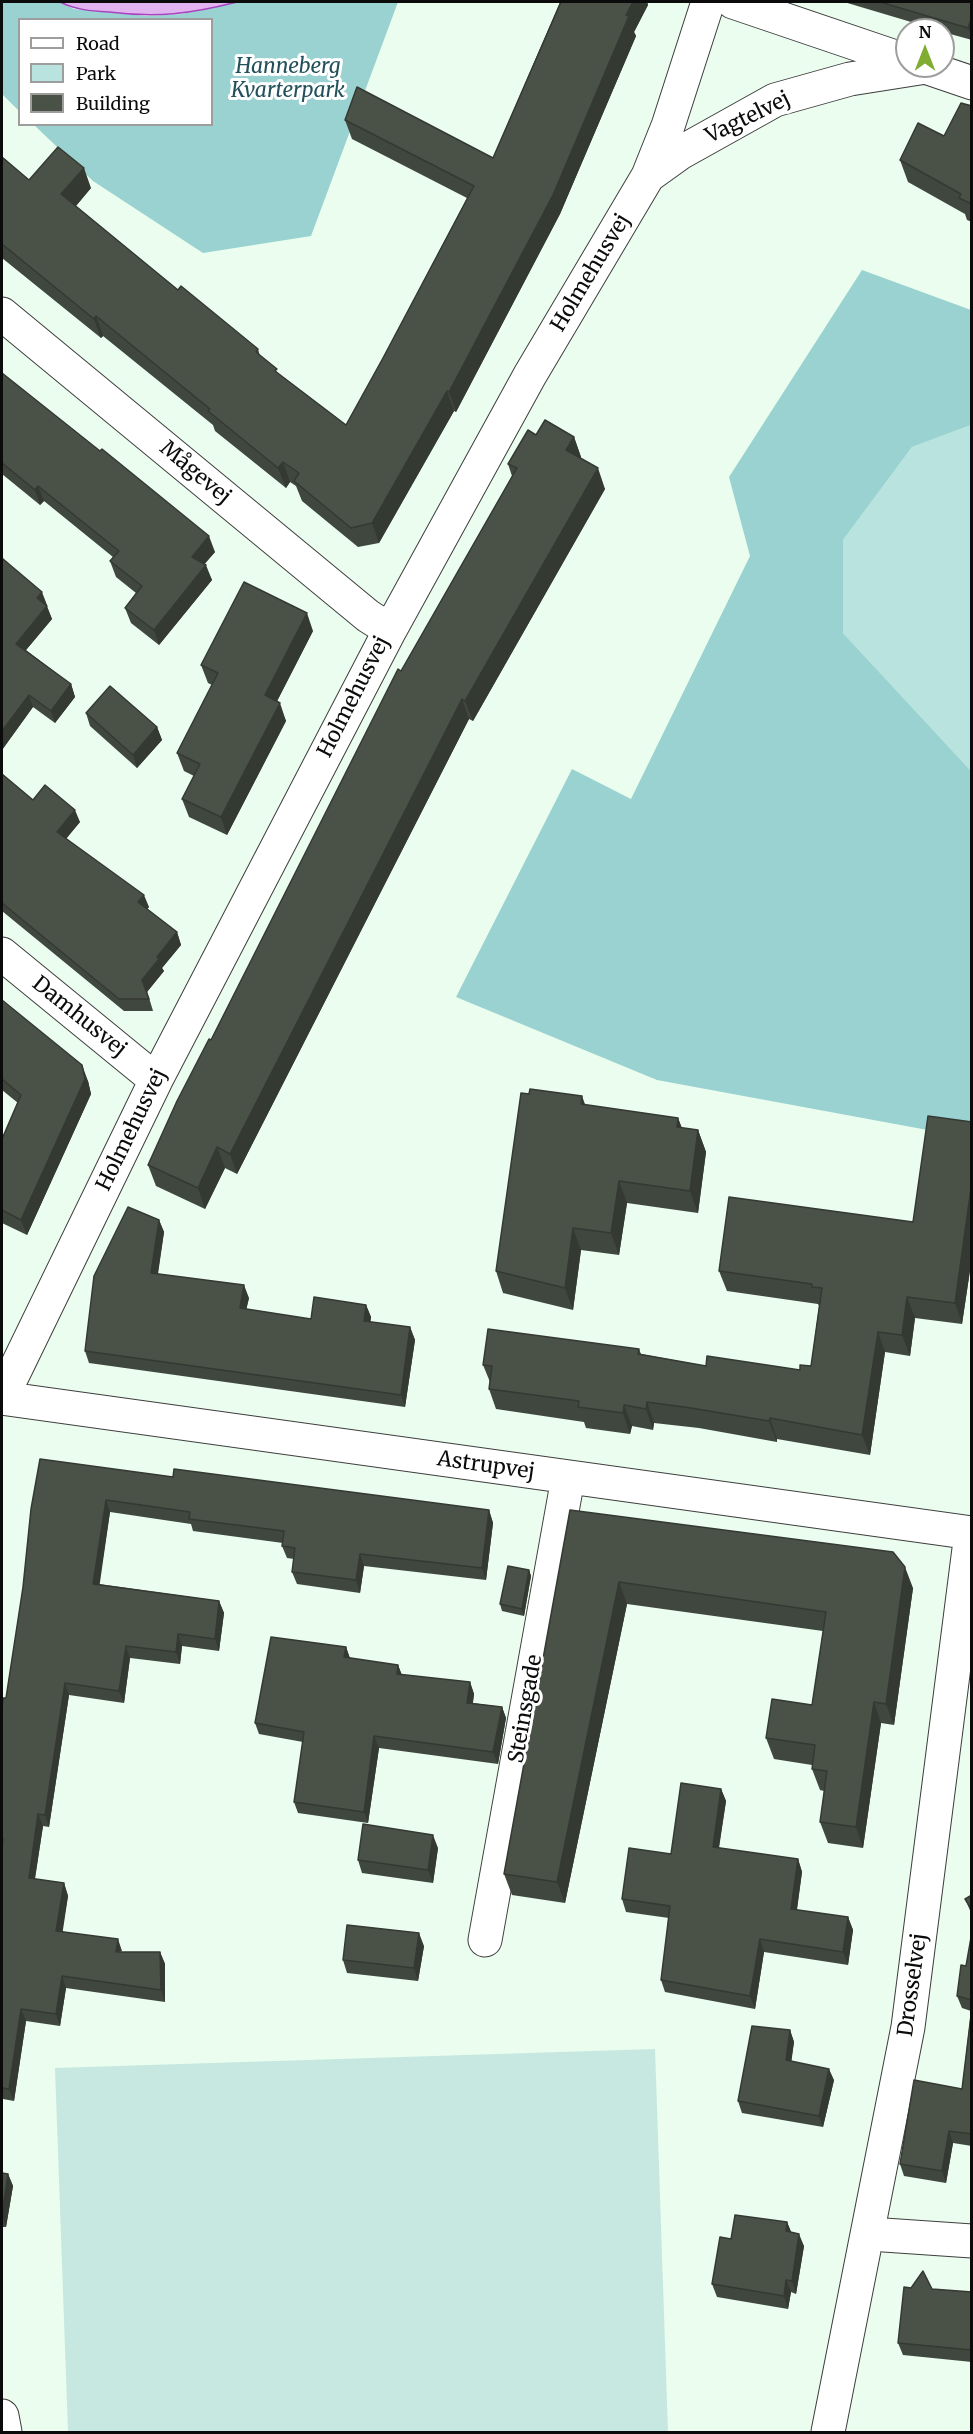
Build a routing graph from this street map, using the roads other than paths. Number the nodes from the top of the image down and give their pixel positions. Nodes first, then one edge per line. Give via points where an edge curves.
1 (708, 2) edge
2 (733, 2) edge
3 (895, 57) edge
4 (895, 70) edge
5 (955, 77) edge
6 (972, 83) edge
7 (648, 176) junction
8 (2, 314) edge
9 (390, 630) junction
10 (2, 954) edge
11 (156, 1080) junction
12 (2, 1397) edge
13 (568, 1478) junction
14 (971, 1533) edge
15 (485, 1940) dead end
16 (869, 2230) junction
17 (972, 2241) edge
18 (2, 2416) edge
19 (5, 2433) edge
20 (828, 2433) edge

1 - 7 street, Holmehusvej
2 - 3 street, Vagtelvej
4 - 7 street, Vagtelvej via 776,100 680,153
5 - 6 street, Vagtelvej
7 - 9 street, Holmehusvej via 530,375
8 - 9 street, Mågevej via 368,616
9 - 11 street, Holmehusvej
10 - 11 street, Damhusvej
11 - 12 street, Holmehusvej
12 - 13 street, Astrupvej
13 - 14 street, Astrupvej
13 - 15 street, Steinsgade
14 - 16 street, Drosselvej via 908,2027
16 - 17 street via 884,2235
16 - 20 street, Drosselvej
18 - 19 street

